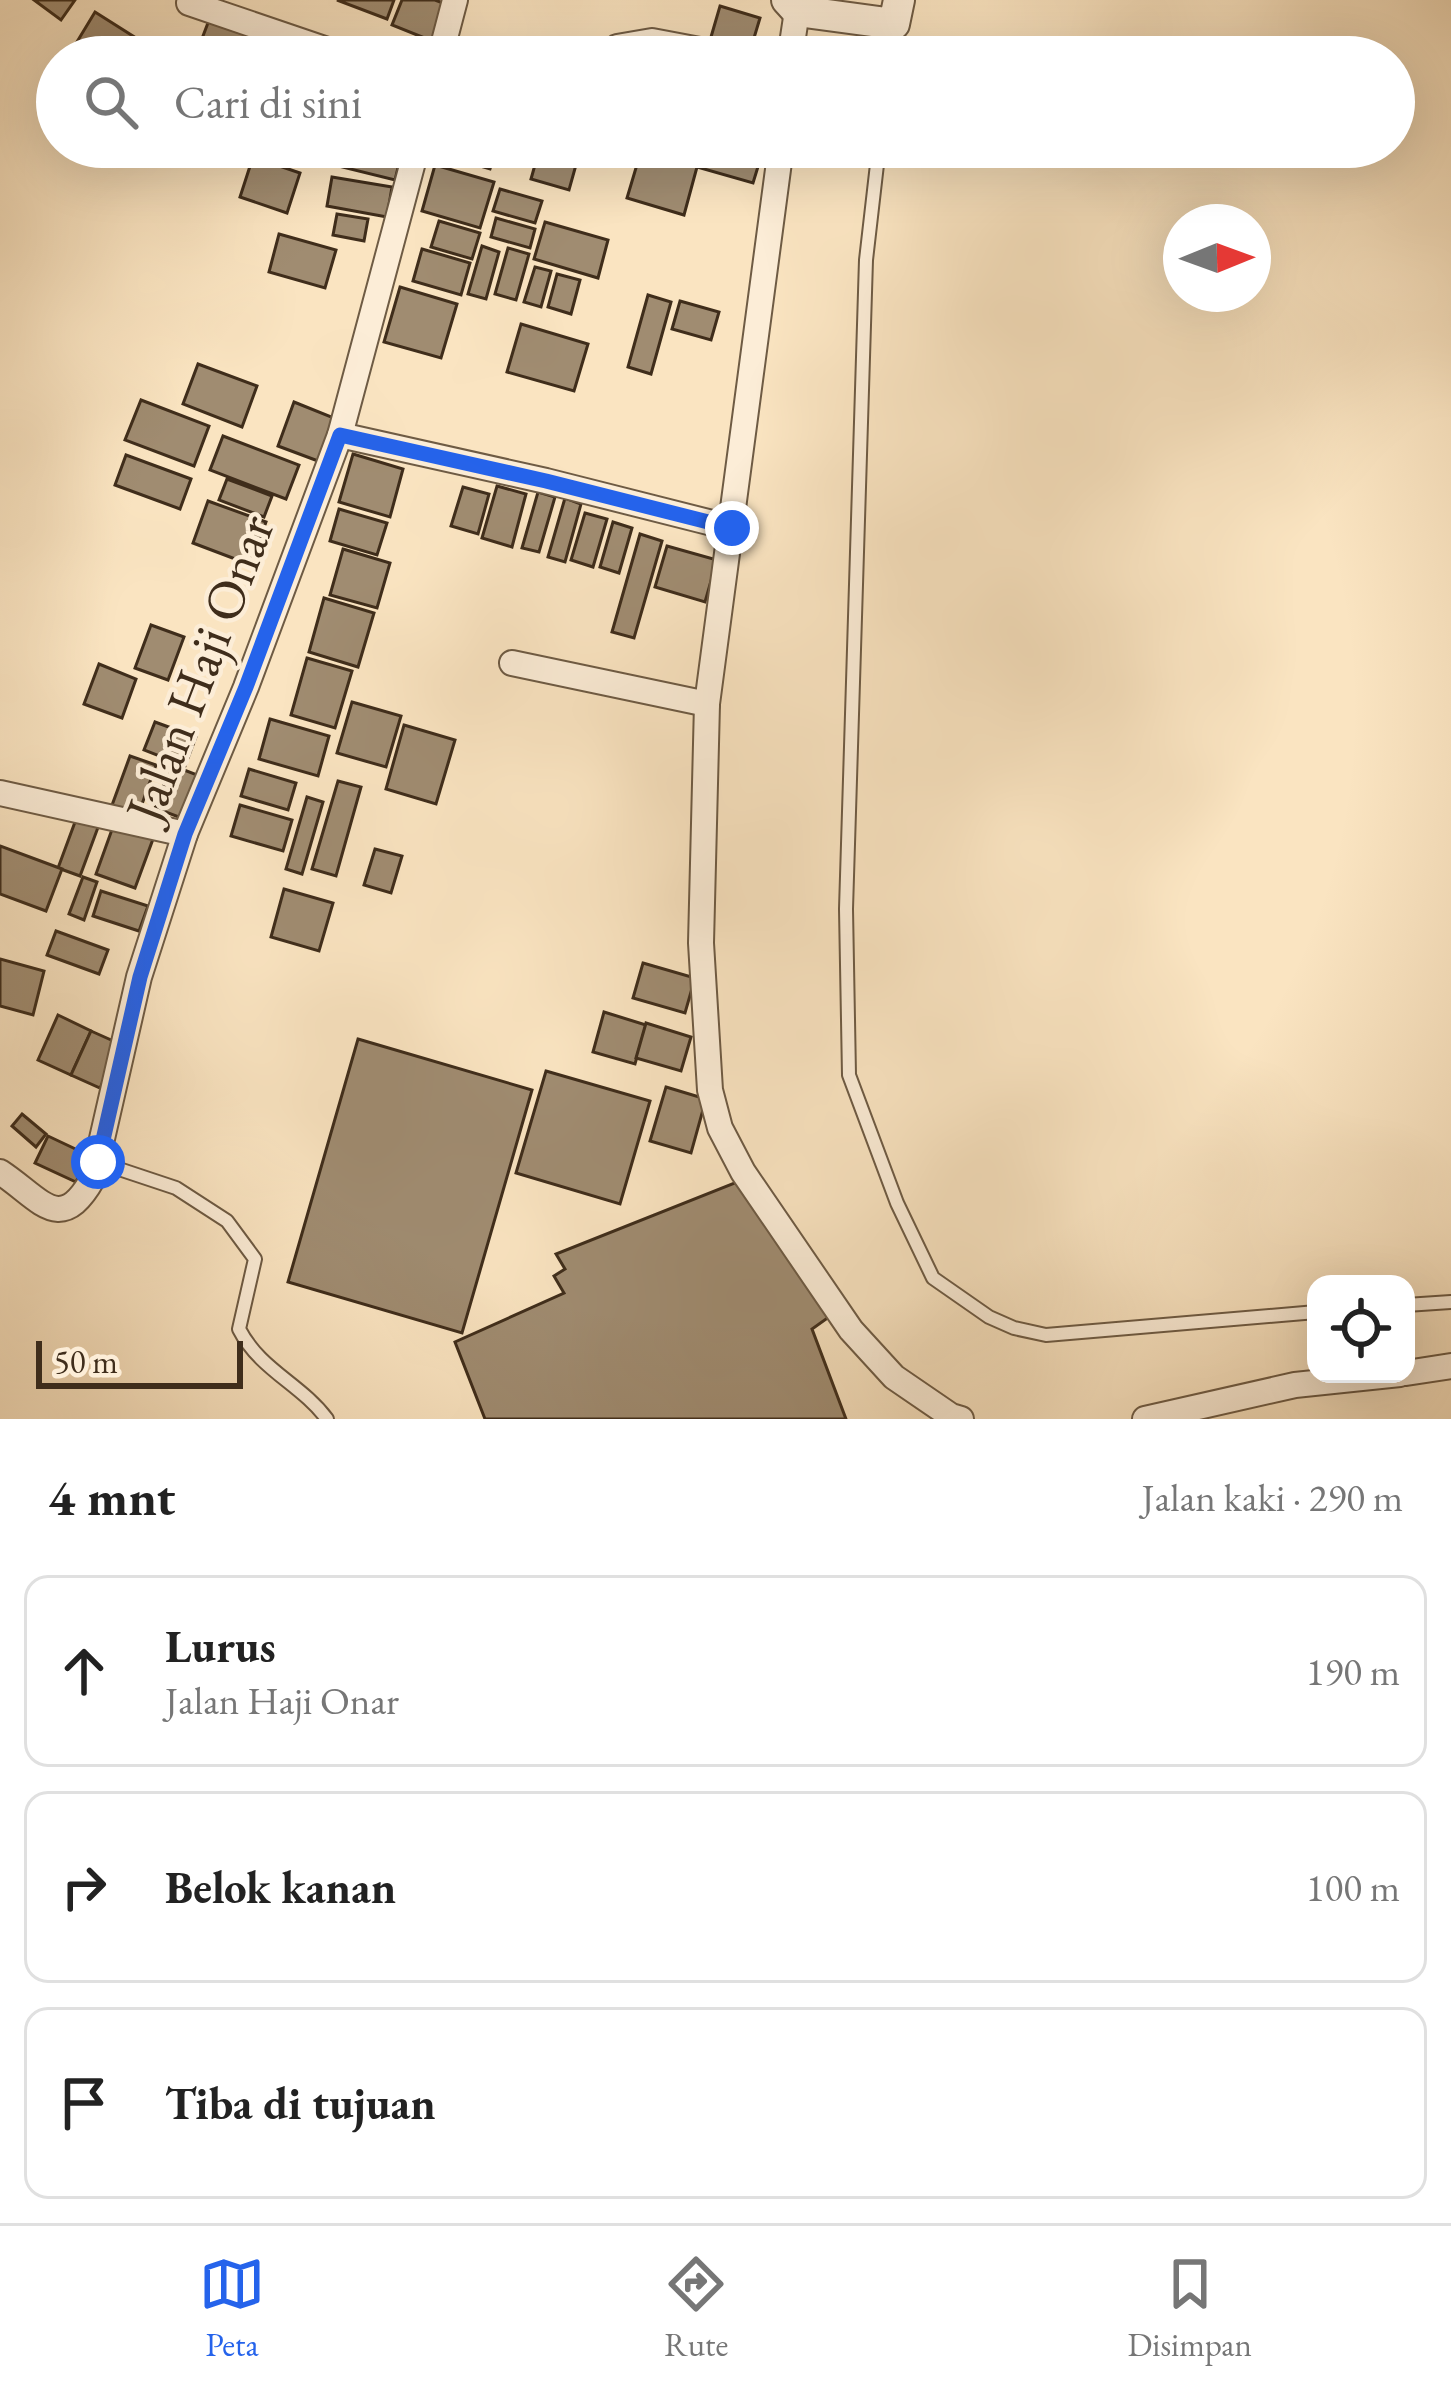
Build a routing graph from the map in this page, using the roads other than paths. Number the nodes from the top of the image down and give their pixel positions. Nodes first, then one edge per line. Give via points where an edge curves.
1 (454, 0) edge
2 (189, 3) edge
3 (792, 5) edge
4 (896, 12) edge
5 (286, 36) edge
6 (445, 36) edge
7 (791, 36) edge
8 (410, 168) edge
9 (778, 168) edge
10 (877, 168) edge
11 (340, 435) junction
12 (732, 528) junction
13 (512, 663) dead end
14 (707, 704) junction
15 (0, 793) edge
16 (185, 834) junction
17 (98, 1162) junction
18 (0, 1172) edge
19 (1451, 1302) edge
20 (1415, 1304) edge
21 (1307, 1313) edge
22 (1451, 1366) edge
23 (1415, 1372) edge
24 (1315, 1383) edge
25 (327, 1419) edge
26 (961, 1419) edge
27 (1145, 1419) edge

1 - 6 street
2 - 5 street
3 - 4 street
3 - 7 street
8 - 11 street, Jalan Haji Onar
9 - 12 street
10 - 21 lane via 866,260 845,909 849,1075 934,1278 1014,1328 1046,1335
11 - 12 street
11 - 16 street, Jalan Haji Onar
12 - 14 street
13 - 14 street
14 - 26 street via 701,943 710,1090 720,1128 851,1330 893,1377
15 - 16 street
16 - 17 street, Jalan Haji Onar via 140,977
17 - 18 street, Jalan Haji Onar via 70,1209 36,1201
17 - 25 lane via 176,1188 226,1221 255,1259 239,1330 271,1372
19 - 20 lane
22 - 23 street
24 - 27 street

